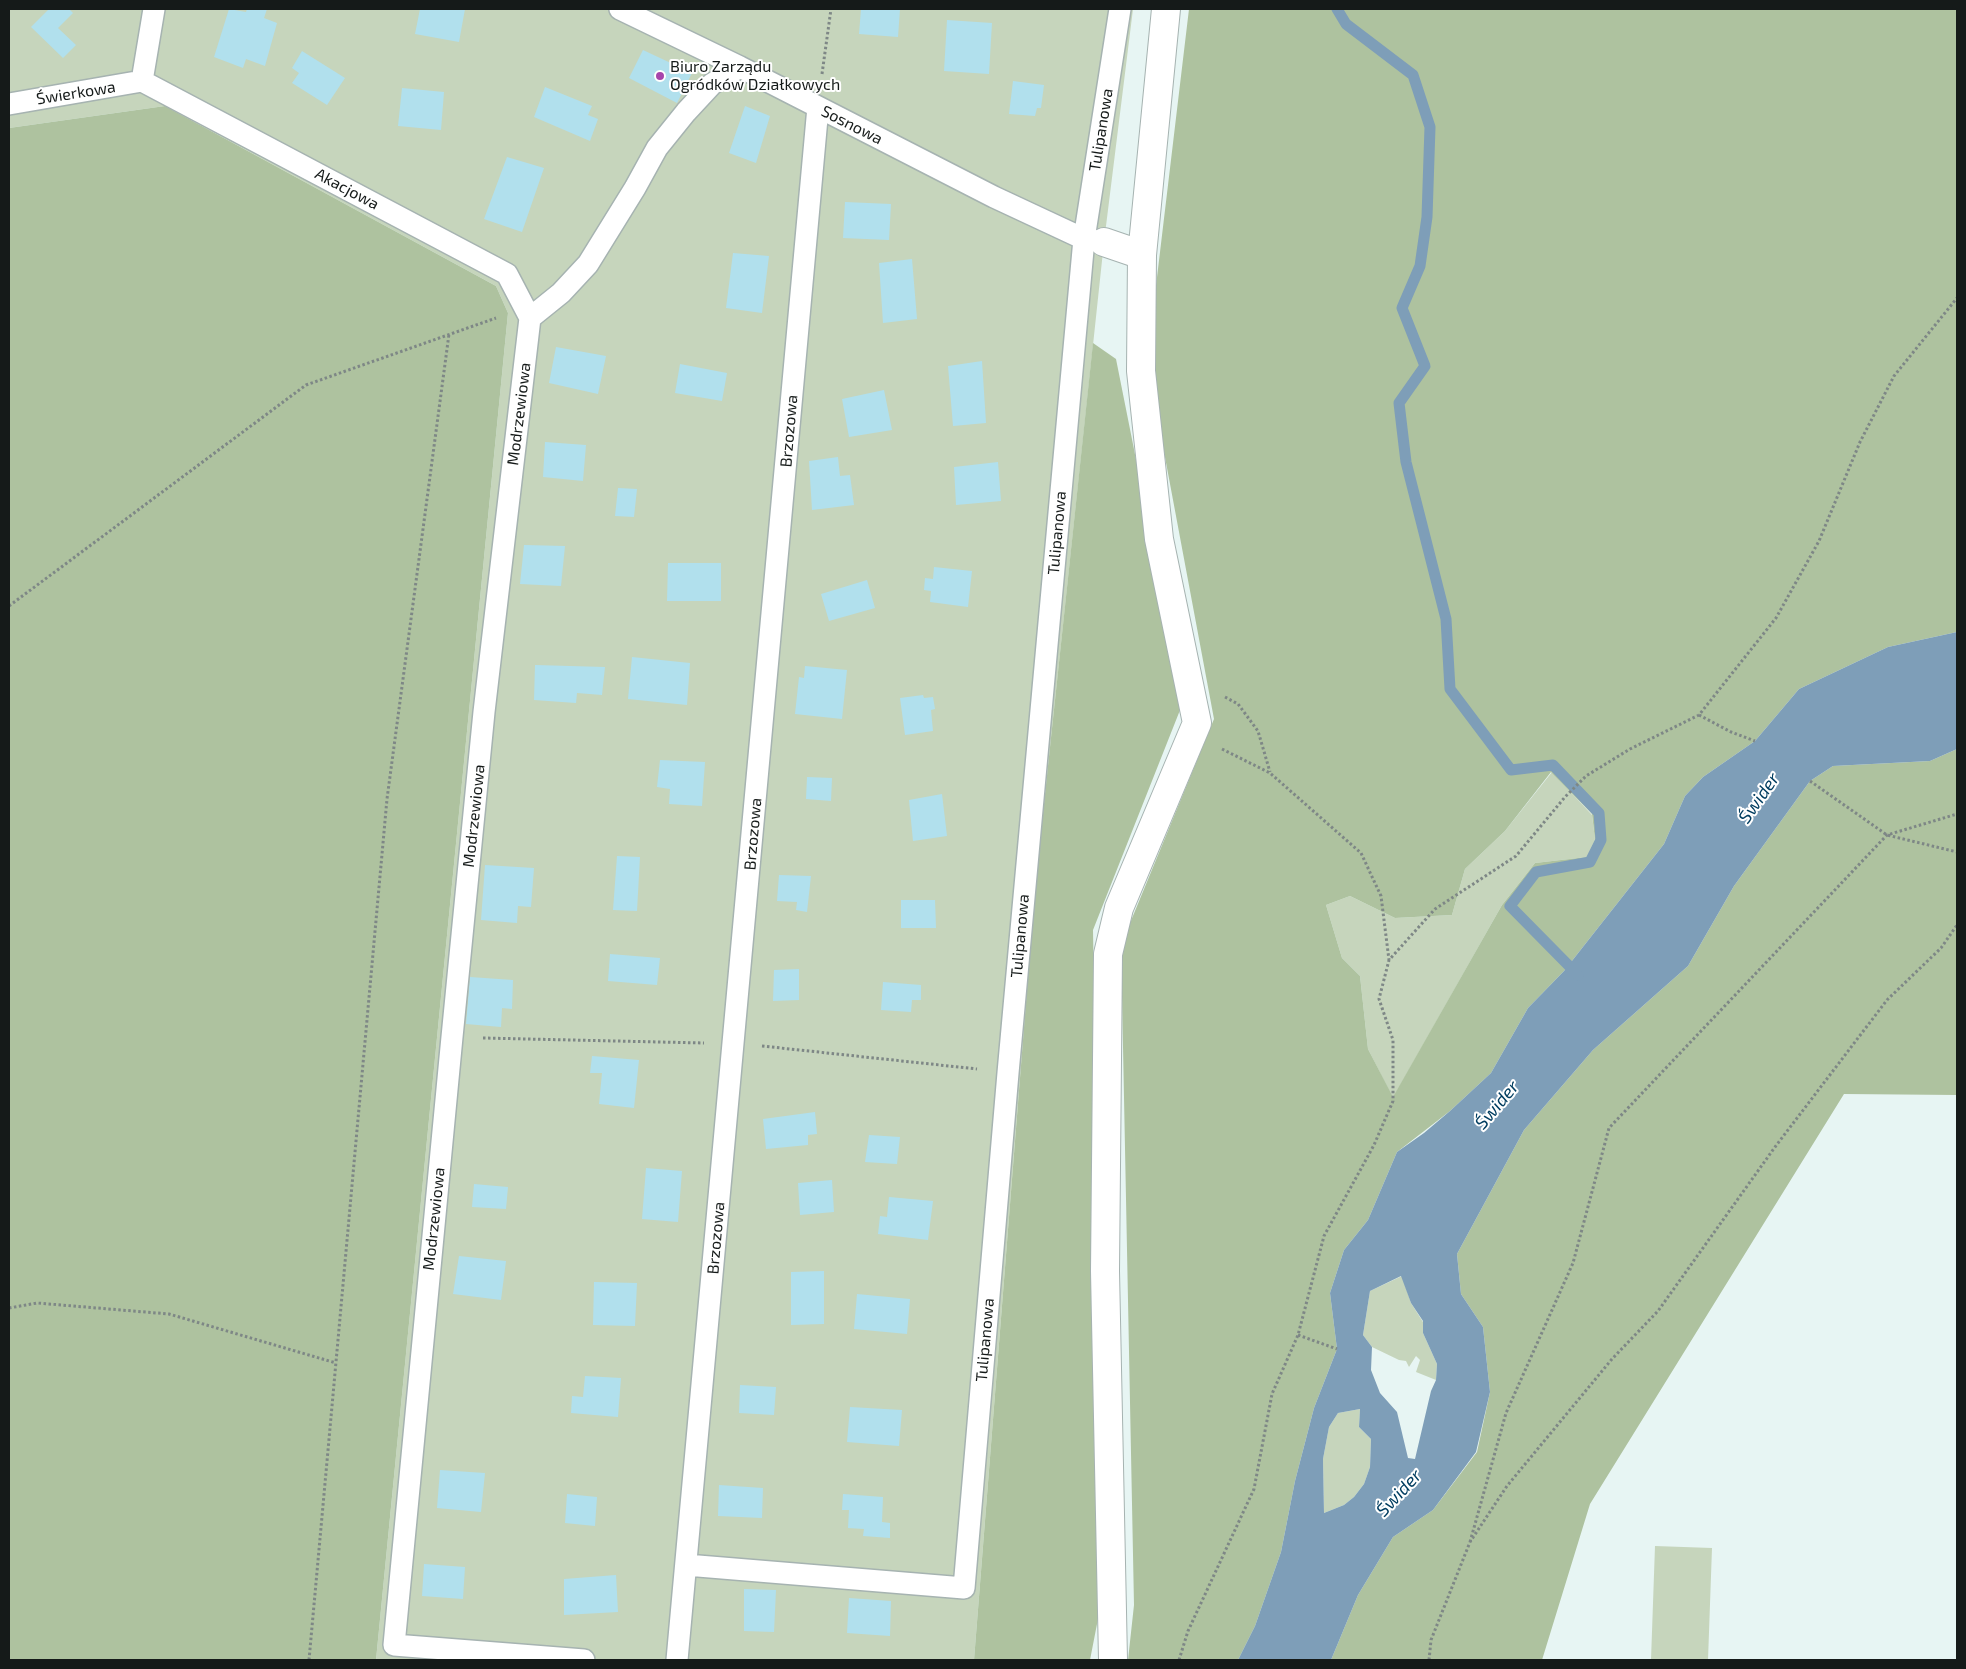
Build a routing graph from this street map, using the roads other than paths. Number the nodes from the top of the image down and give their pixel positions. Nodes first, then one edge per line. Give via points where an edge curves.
1 (154, 9) edge
2 (620, 9) edge
3 (1120, 9) edge
4 (1166, 9) edge
5 (740, 67) junction
6 (142, 81) junction
7 (9, 104) edge
8 (818, 107) junction
9 (1094, 240) junction
10 (1142, 255) junction
11 (527, 313) junction
12 (686, 1565) junction
13 (584, 1660) edge
14 (677, 1660) edge
15 (1113, 1660) edge

1 - 6 lane
2 - 5 lane, Sosnowa
3 - 9 lane, Tulipanowa
4 - 10 street
5 - 8 lane, Sosnowa
5 - 11 lane via 712,84 657,148 588,264 561,293
6 - 7 lane, Świerkowa
6 - 11 lane, Akacjowa via 507,274
8 - 9 lane, Sosnowa via 994,197
8 - 12 lane, Brzozowa
9 - 10 street
9 - 12 lane, Tulipanowa via 1008,1073 964,1588
10 - 15 street via 1141,371 1158,529 1197,723 1119,908 1108,954 1105,1271
11 - 13 lane, Modrzewiowa via 483,722 394,1645
12 - 14 lane, Brzozowa

